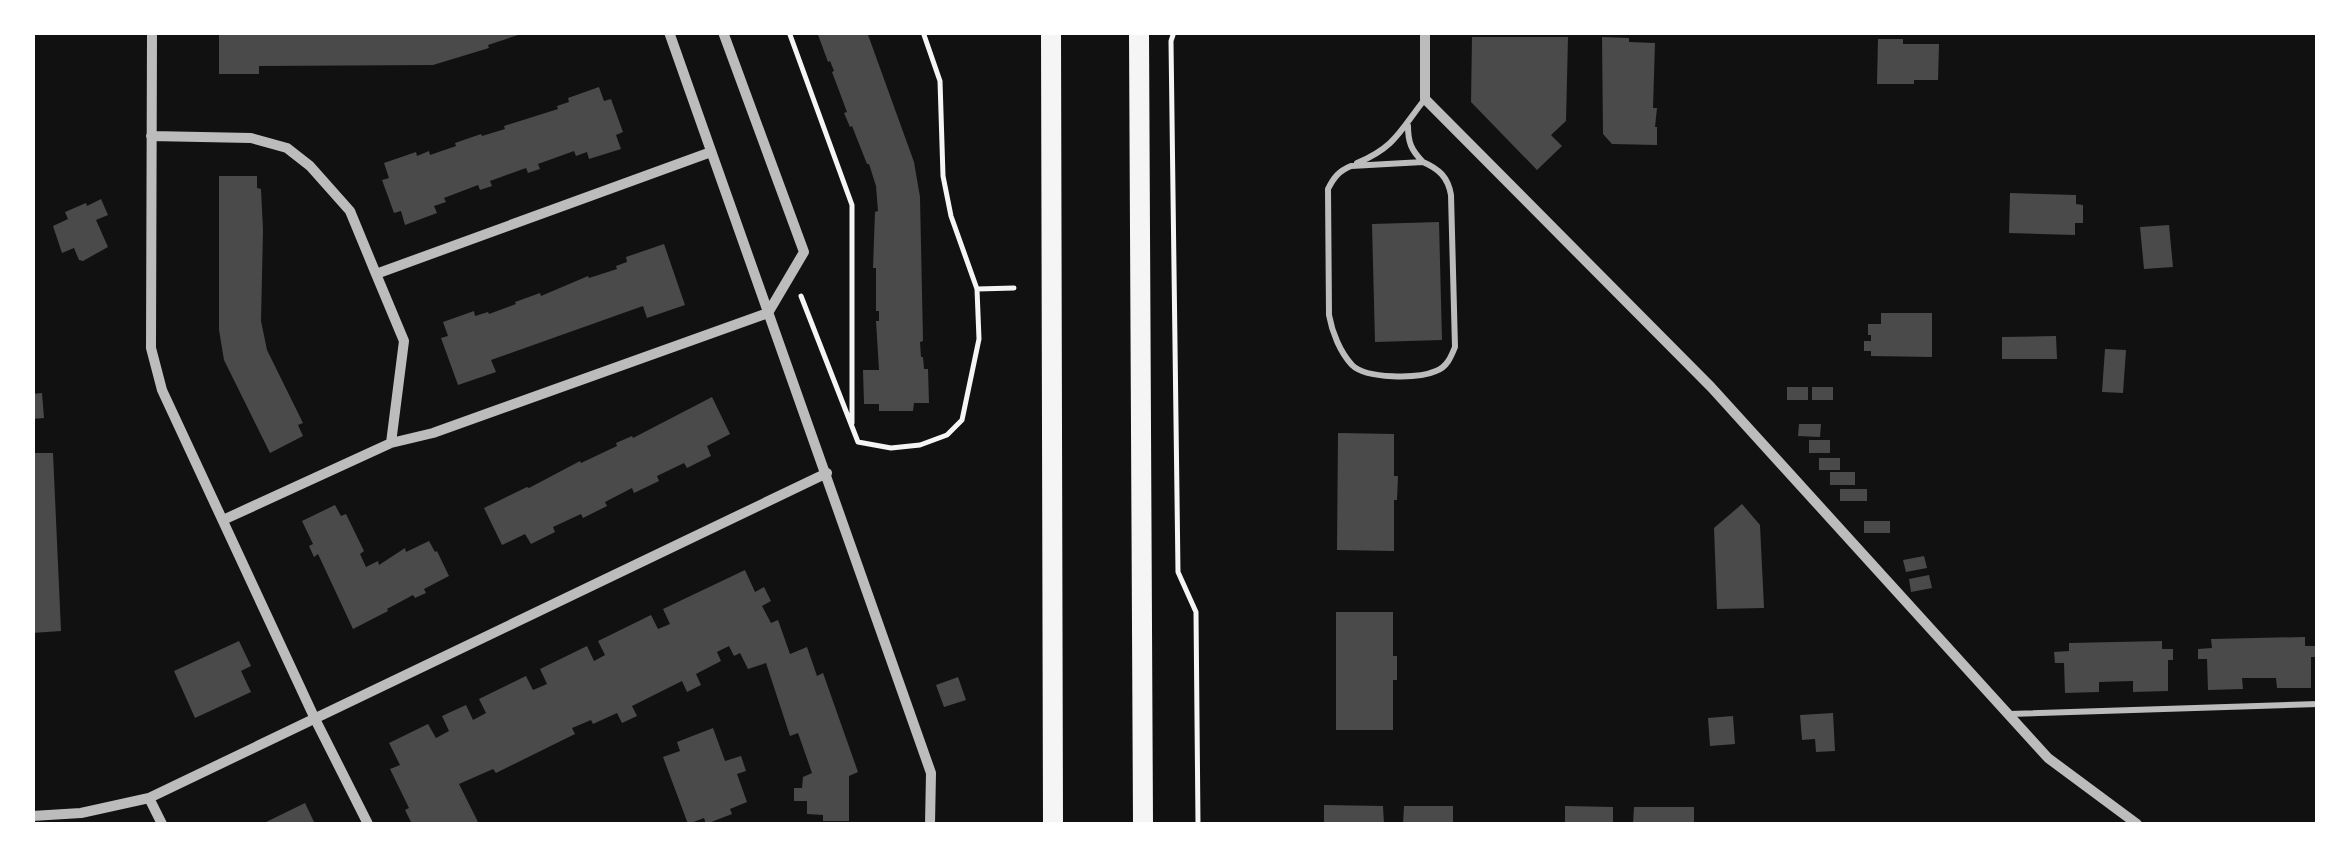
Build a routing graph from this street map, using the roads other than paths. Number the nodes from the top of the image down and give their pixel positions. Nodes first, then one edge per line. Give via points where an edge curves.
1 (152, 32) edge
2 (669, 32) edge
3 (723, 32) edge
4 (1050, 32) edge
5 (1139, 32) edge
6 (1426, 32) edge
7 (1426, 99) junction
8 (1408, 124) junction
9 (152, 136) junction
10 (711, 152) junction
11 (1423, 162) junction
12 (1352, 166) junction
13 (376, 274) junction
14 (768, 313) junction
15 (391, 443) junction
16 (826, 473) junction
17 (223, 520) junction
18 (2318, 704) edge
19 (2008, 714) junction
20 (315, 718) junction
21 (149, 798) junction
22 (32, 816) edge
23 (162, 824) edge
24 (368, 824) edge
25 (930, 824) edge
26 (1053, 824) edge
27 (1144, 824) edge
28 (2137, 824) edge

1 - 9 street
2 - 10 street
3 - 14 street via 804,252
4 - 26 main road
5 - 27 main road
6 - 7 street
7 - 8 lane
7 - 19 street via 1711,387
8 - 11 lane via 1413,152
8 - 12 lane via 1384,150
9 - 13 street via 250,138 287,148 350,211
9 - 17 street via 152,348 162,390
10 - 13 street
10 - 14 street
11 - 12 lane
11 - 12 lane via 1443,174 1451,195 1455,347 1444,366 1423,374 1376,376 1353,366 1332,332 1326,200 1333,178
13 - 15 street via 404,342
14 - 15 street
14 - 16 street
15 - 17 street
16 - 20 street
16 - 25 street via 932,773
17 - 20 street
18 - 19 lane
19 - 28 street via 2048,758
20 - 21 street
20 - 24 street
21 - 22 street via 80,814
21 - 23 street

